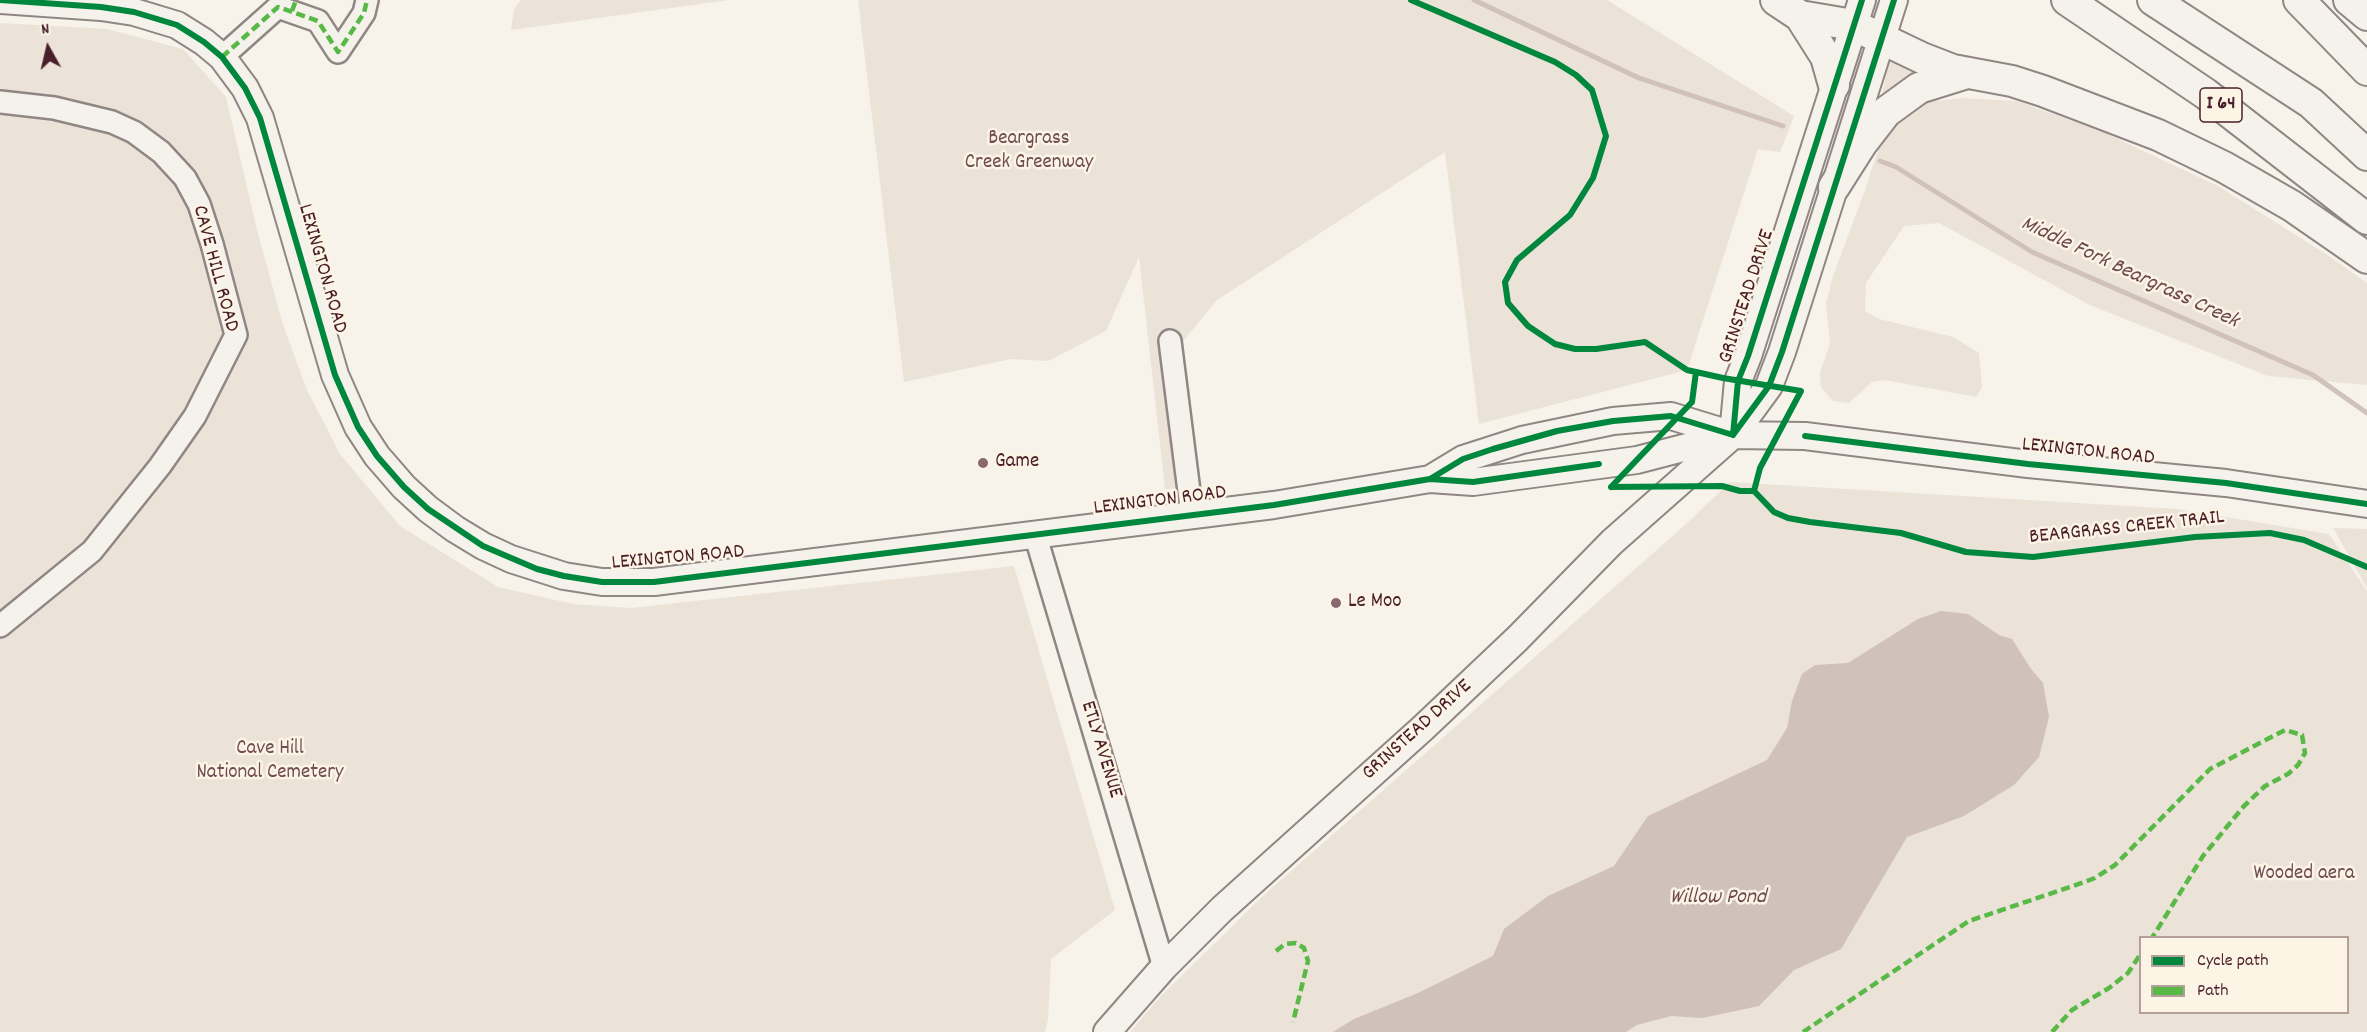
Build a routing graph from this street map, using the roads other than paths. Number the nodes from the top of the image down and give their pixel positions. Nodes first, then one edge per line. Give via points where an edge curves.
1 (0, 0) edge
2 (367, 0) edge
3 (1894, 0) edge
4 (2067, 0) edge
5 (2153, 0) edge
6 (2299, 0) edge
7 (2349, 0) edge
8 (294, 6) edge
9 (1788, 8) edge
10 (1858, 13) edge
11 (2367, 15) edge
12 (1882, 38) junction
13 (222, 57) junction
14 (2367, 70) edge
15 (1968, 73) junction
16 (1834, 85) junction
17 (0, 102) edge
18 (2367, 155) edge
19 (1834, 187) junction
20 (2367, 219) edge
21 (2367, 258) edge
22 (1170, 340) dead end
23 (1732, 435) junction
24 (1430, 479) junction
25 (2367, 504) edge
26 (1192, 515) junction
27 (1035, 534) junction
28 (0, 626) edge
29 (1164, 967) junction
30 (1107, 1032) edge

1 - 13 main road, LEXINGTON ROAD via 134,12 177,25
2 - 8 street via 364,14 338,52 318,21
3 - 12 main road, GRINSTEAD DRIVE
4 - 20 highway, I 64 via 2206,94
5 - 18 highway, I 64 via 2311,103
6 - 14 highway
7 - 11 highway
8 - 13 street via 278,7
9 - 10 highway
9 - 16 highway via 1826,57
10 - 12 highway
10 - 16 main road, GRINSTEAD DRIVE
12 - 15 highway via 1922,58
12 - 19 main road, GRINSTEAD DRIVE
13 - 27 main road, LEXINGTON ROAD via 245,88 260,118 335,375 358,427 404,487 437,516 483,546 564,576 602,582 654,582
15 - 19 highway via 1919,88 1886,112
15 - 21 highway via 2043,91 2158,135 2292,206
16 - 23 main road, GRINSTEAD DRIVE via 1738,381
17 - 28 street, CAVE HILL ROAD via 54,108 112,122 161,152 185,178 199,204 236,335 195,416 92,551
19 - 23 main road, GRINSTEAD DRIVE via 1769,386
22 - 26 street
23 - 24 main road, LEXINGTON ROAD via 1637,460 1473,482
23 - 24 main road, LEXINGTON ROAD via 1671,416 1613,422 1557,431 1492,449 1463,459
23 - 25 main road, LEXINGTON ROAD via 1805,436 2028,464 2226,483
23 - 29 main road, GRINSTEAD DRIVE via 1612,542 1471,683 1222,909
24 - 26 main road, LEXINGTON ROAD
26 - 27 main road, LEXINGTON ROAD
27 - 29 street, ETLY AVENUE
29 - 30 main road, GRINSTEAD DRIVE

